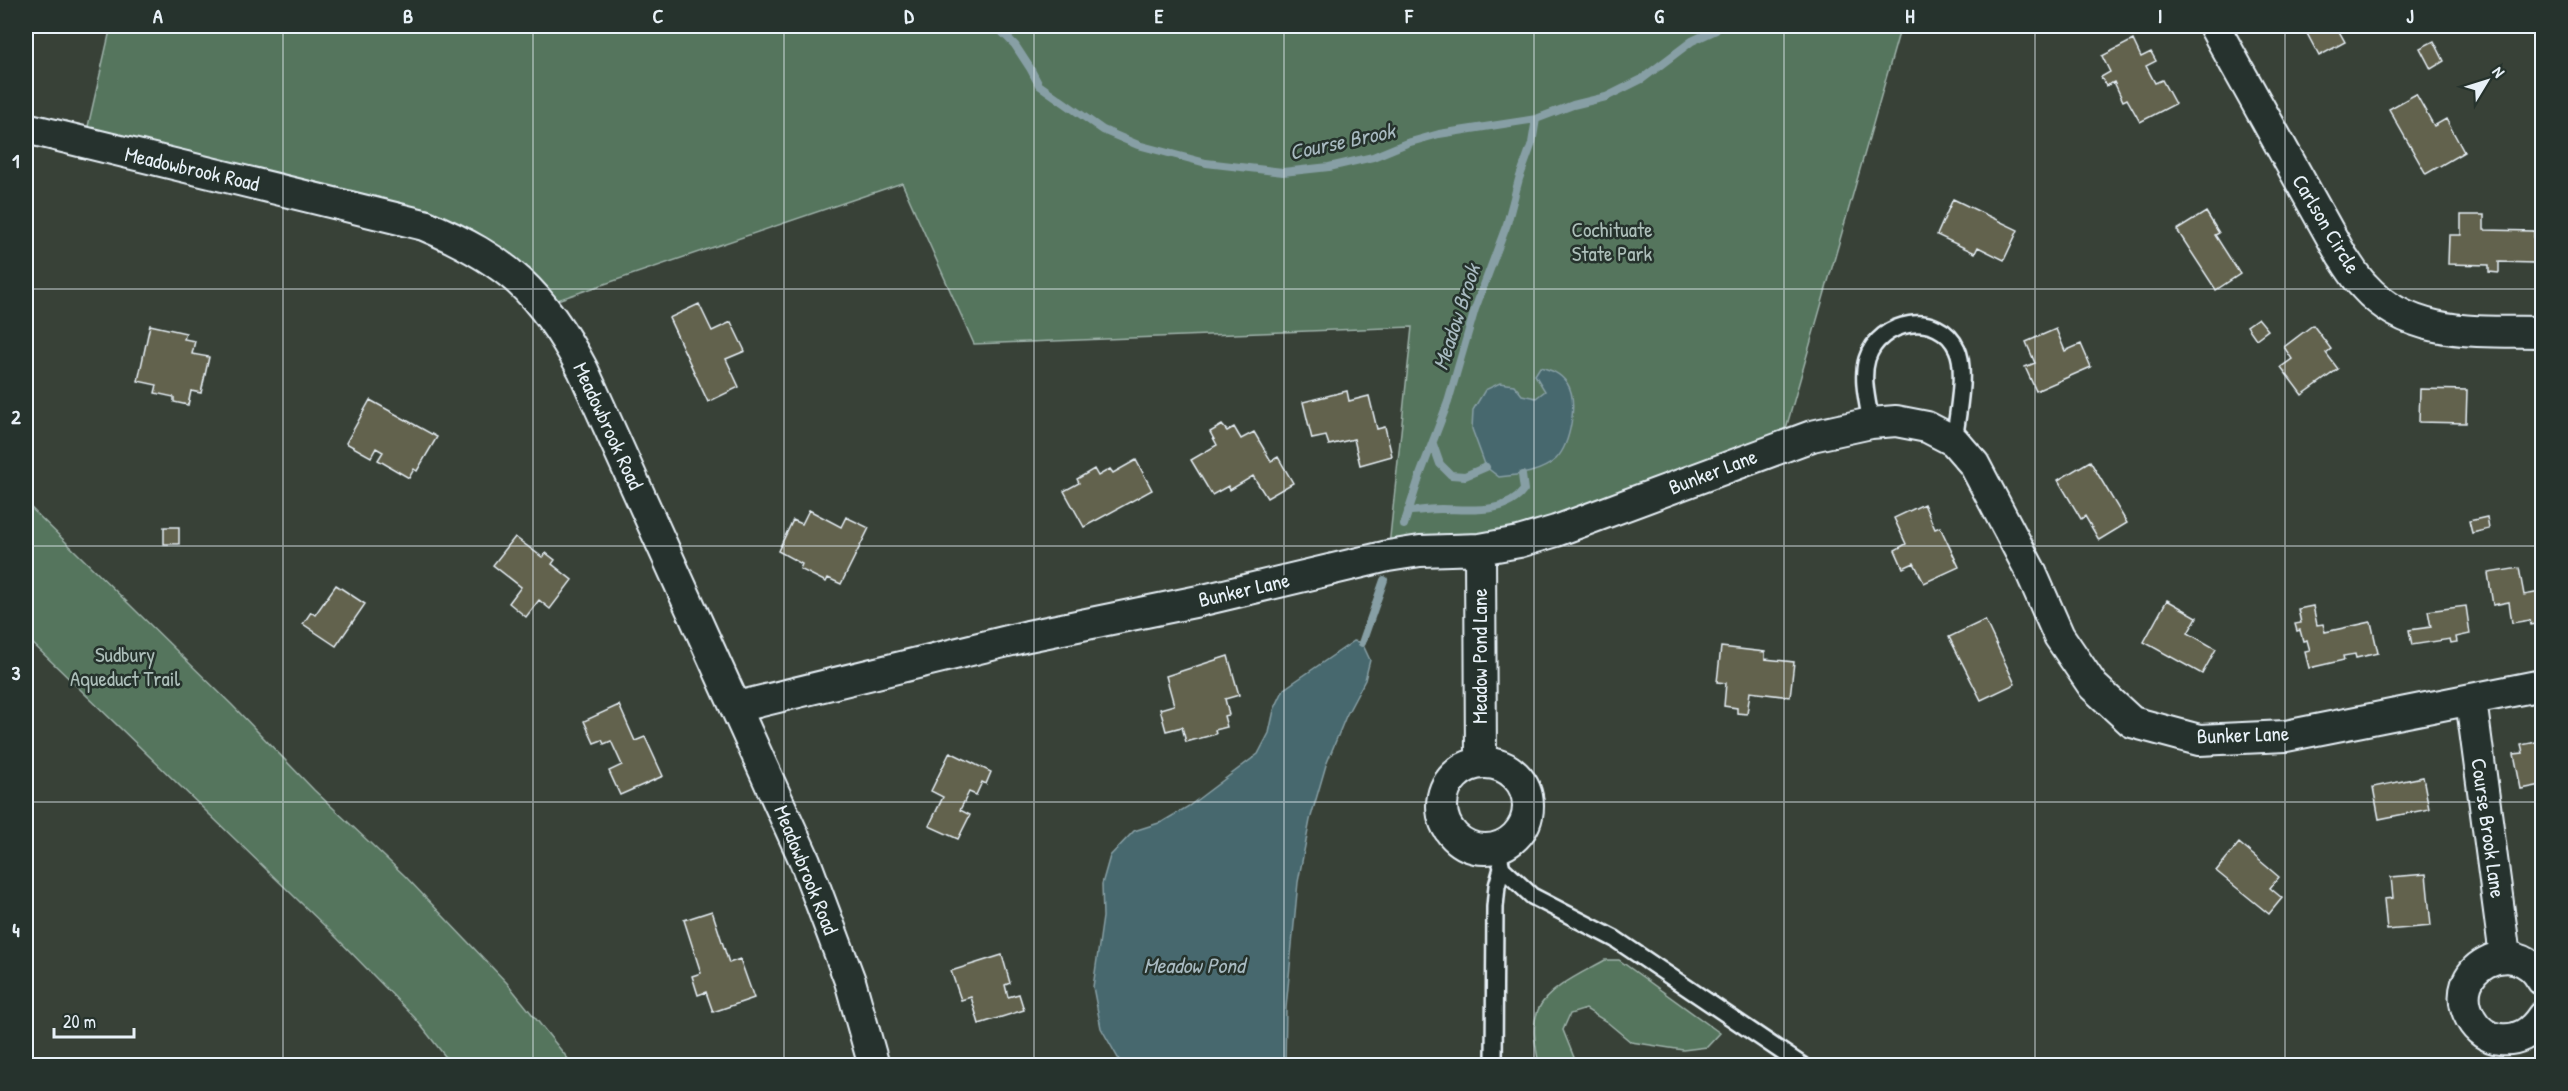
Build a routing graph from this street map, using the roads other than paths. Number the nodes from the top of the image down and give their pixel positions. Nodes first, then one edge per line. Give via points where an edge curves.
1 (2214, 26) edge
2 (26, 128) edge
3 (2542, 332) edge
4 (1871, 423) junction
5 (1954, 441) junction
6 (1480, 549) junction
7 (2542, 685) edge
8 (2470, 700) junction
9 (737, 707) junction
10 (1481, 763) junction
11 (1500, 858) junction
12 (2505, 956) junction
13 (2542, 980) edge
14 (2542, 1017) edge
15 (874, 1065) edge
16 (1494, 1065) edge
17 (1803, 1065) edge

1 - 3 street, Carlson Circle via 2342,256 2364,287 2390,309 2419,323 2455,331
2 - 9 street, Meadowbrook Road via 424,225 490,257 519,279 565,335 583,370
4 - 5 street, Bunker Lane via 1896,421 1927,427
4 - 5 lane via 1864,372 1868,356 1889,330 1907,323 1928,325 1947,336 1957,349 1960,365
4 - 6 street, Bunker Lane via 1812,435 1556,531
5 - 8 street, Bunker Lane via 1974,464 2030,570 2059,636 2092,686 2132,722 2199,740 2286,736
6 - 9 street, Bunker Lane via 1388,556 1028,636
6 - 10 street, Meadow Pond Lane
7 - 8 street, Bunker Lane
8 - 12 street, Course Brook Lane
9 - 15 street, Meadowbrook Road via 827,918
10 - 11 street via 1508,769 1520,780 1529,807 1524,825
10 - 11 street via 1452,778 1445,791 1442,812 1452,834
11 - 16 lane
11 - 17 lane via 1532,896 1615,939
12 - 13 street via 2532,966
12 - 14 street via 2478,966 2465,987 2464,1002 2474,1025 2484,1034 2507,1040 2528,1033

